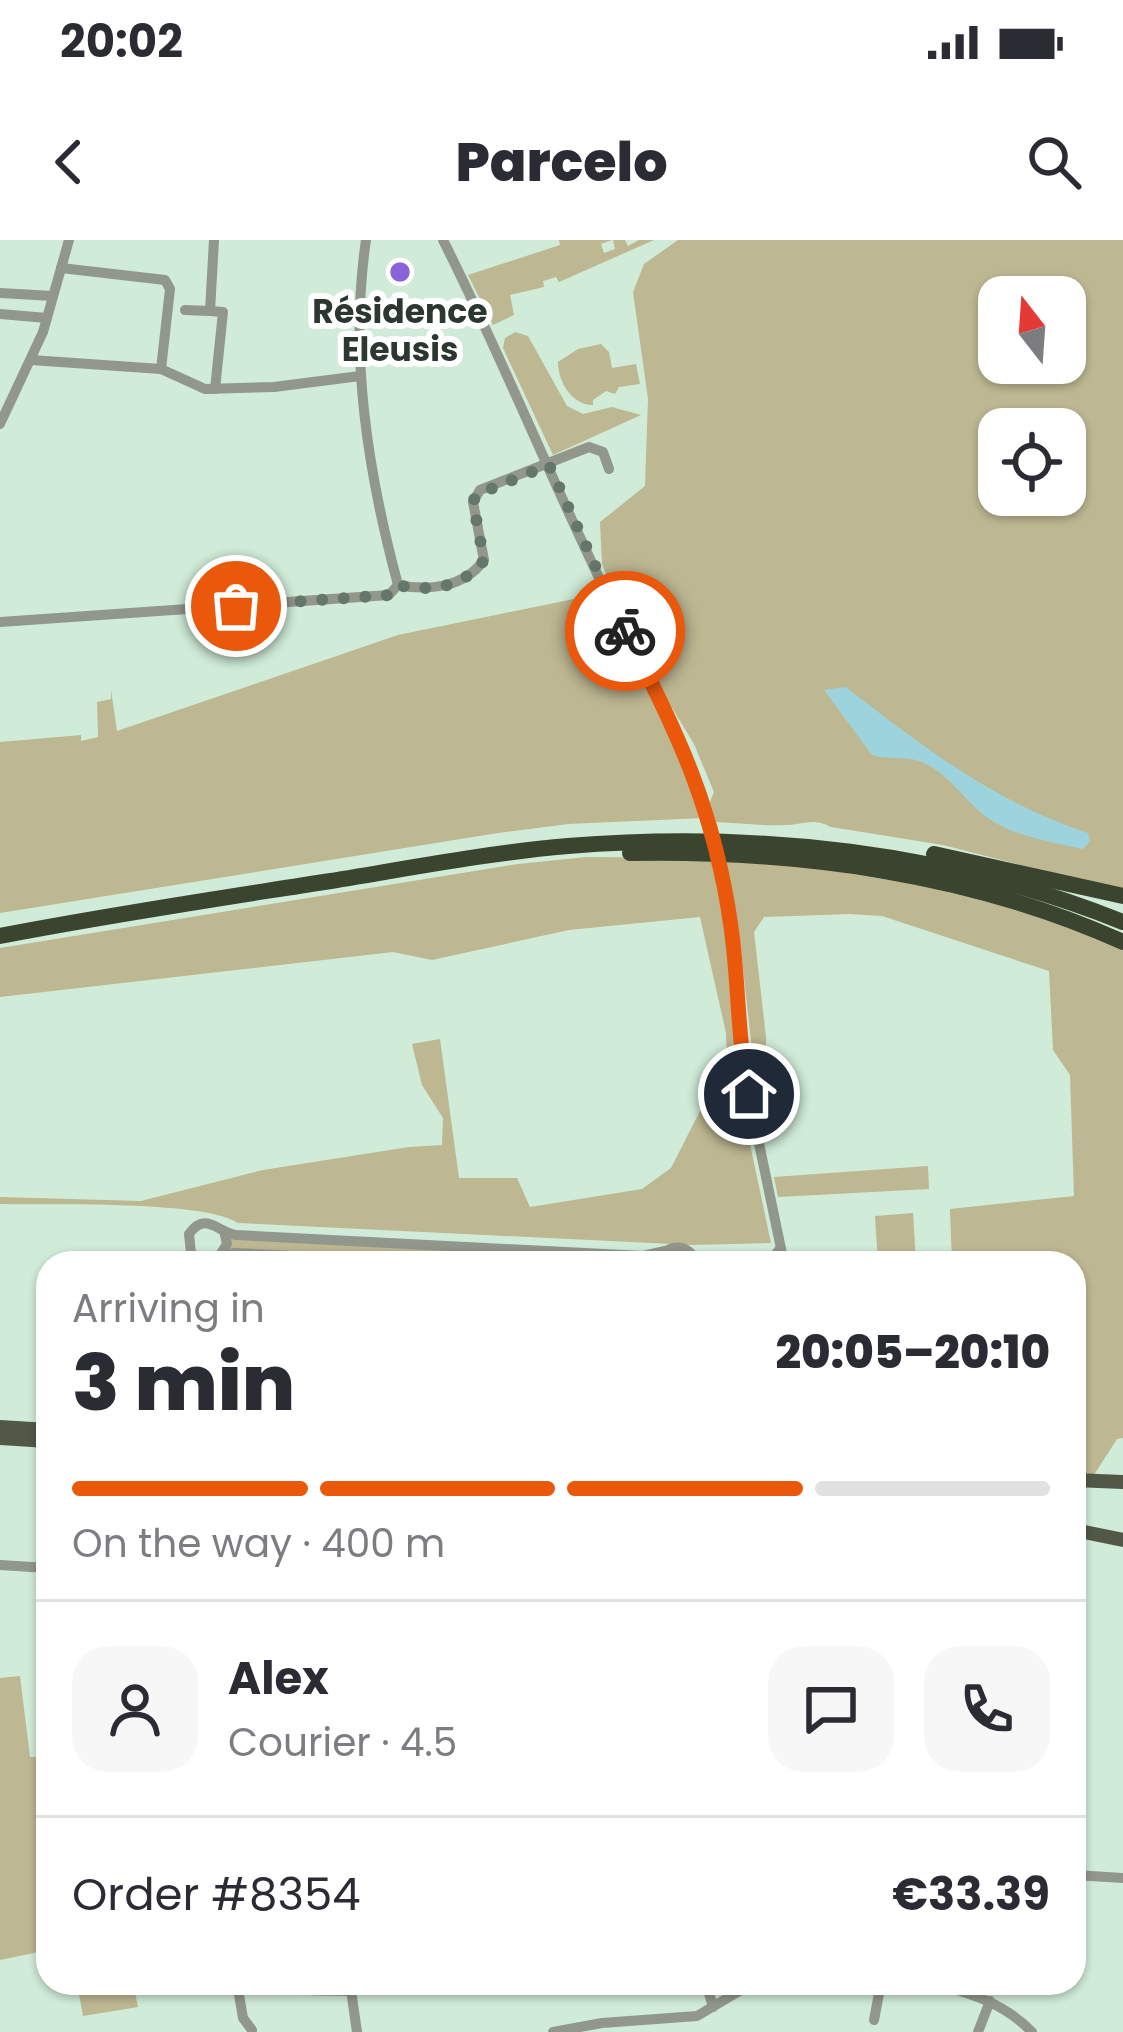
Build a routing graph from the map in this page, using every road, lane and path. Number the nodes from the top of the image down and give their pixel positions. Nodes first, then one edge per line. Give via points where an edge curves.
1 (70, 240) edge
2 (214, 240) edge
3 (366, 240) edge
4 (442, 240) edge
5 (61, 268) junction
6 (0, 293) edge
7 (53, 296) junction
8 (185, 310) dead end
9 (210, 311) junction
10 (0, 314) edge
11 (46, 318) junction
12 (31, 360) junction
13 (161, 369) junction
14 (360, 376) junction
15 (215, 389) junction
16 (0, 424) edge
17 (549, 465) junction
18 (609, 469) dead end
19 (398, 585) junction
20 (0, 622) edge
21 (485, 856) junction
22 (1030, 875) junction
23 (1123, 896) edge
24 (1123, 909) edge
25 (1123, 922) edge
26 (0, 924) edge
27 (0, 936) edge
28 (1123, 942) edge
29 (224, 1231) junction
30 (780, 1246) junction
31 (192, 1251) edge
32 (223, 1251) edge
33 (547, 1251) edge
34 (664, 1251) edge
35 (685, 1251) edge
36 (779, 1251) edge
37 (781, 1251) edge
38 (36, 1432) edge
39 (2, 1437) edge
40 (36, 1440) edge
41 (1086, 1480) edge
42 (1123, 1482) edge
43 (1086, 1532) edge
44 (1123, 1540) edge
45 (0, 1565) edge
46 (36, 1567) edge
47 (1086, 1875) edge
48 (1123, 1878) edge
49 (239, 1995) edge
50 (352, 1995) edge
51 (710, 1995) edge
52 (733, 1995) edge
53 (879, 1995) edge
54 (971, 1995) edge
55 (990, 2001) junction
56 (713, 2007) junction
57 (697, 2016) junction
58 (874, 2020) dead end
59 (593, 2028) edge
60 (252, 2031) edge
61 (357, 2032) edge
62 (553, 2032) edge
63 (698, 2032) edge
64 (978, 2032) edge
65 (1033, 2032) edge

1 - 5 street
2 - 9 street
3 - 14 street
4 - 17 street
5 - 7 street
5 - 13 street via 165,280
6 - 7 street
7 - 11 street
8 - 9 street
9 - 15 street via 223,312
10 - 11 street
11 - 12 street
12 - 13 street
12 - 16 street
13 - 15 street
14 - 15 street
14 - 19 street
17 - 18 street via 596,447
17 - 19 street via 476,495 484,560 476,570 434,590
17 - 30 street, bridge via 706,811
19 - 20 street via 389,595
21 - 25 highway via 661,840 788,844 946,867
21 - 27 highway
21 - 28 highway via 670,852 810,861 945,883
22 - 23 highway
22 - 24 highway
22 - 26 highway via 862,841 661,829 498,844
29 - 31 street via 210,1222 195,1226
29 - 32 street
29 - 33 street
30 - 36 street
30 - 37 street
34 - 35 street
38 - 39 main road
39 - 40 main road
41 - 42 main road
43 - 44 main road
45 - 46 street
47 - 48 street
49 - 60 street
50 - 61 street
51 - 56 street
52 - 56 street
53 - 58 street
54 - 55 street
55 - 64 street
55 - 65 street
56 - 57 street
57 - 59 street
57 - 63 street
59 - 62 street

